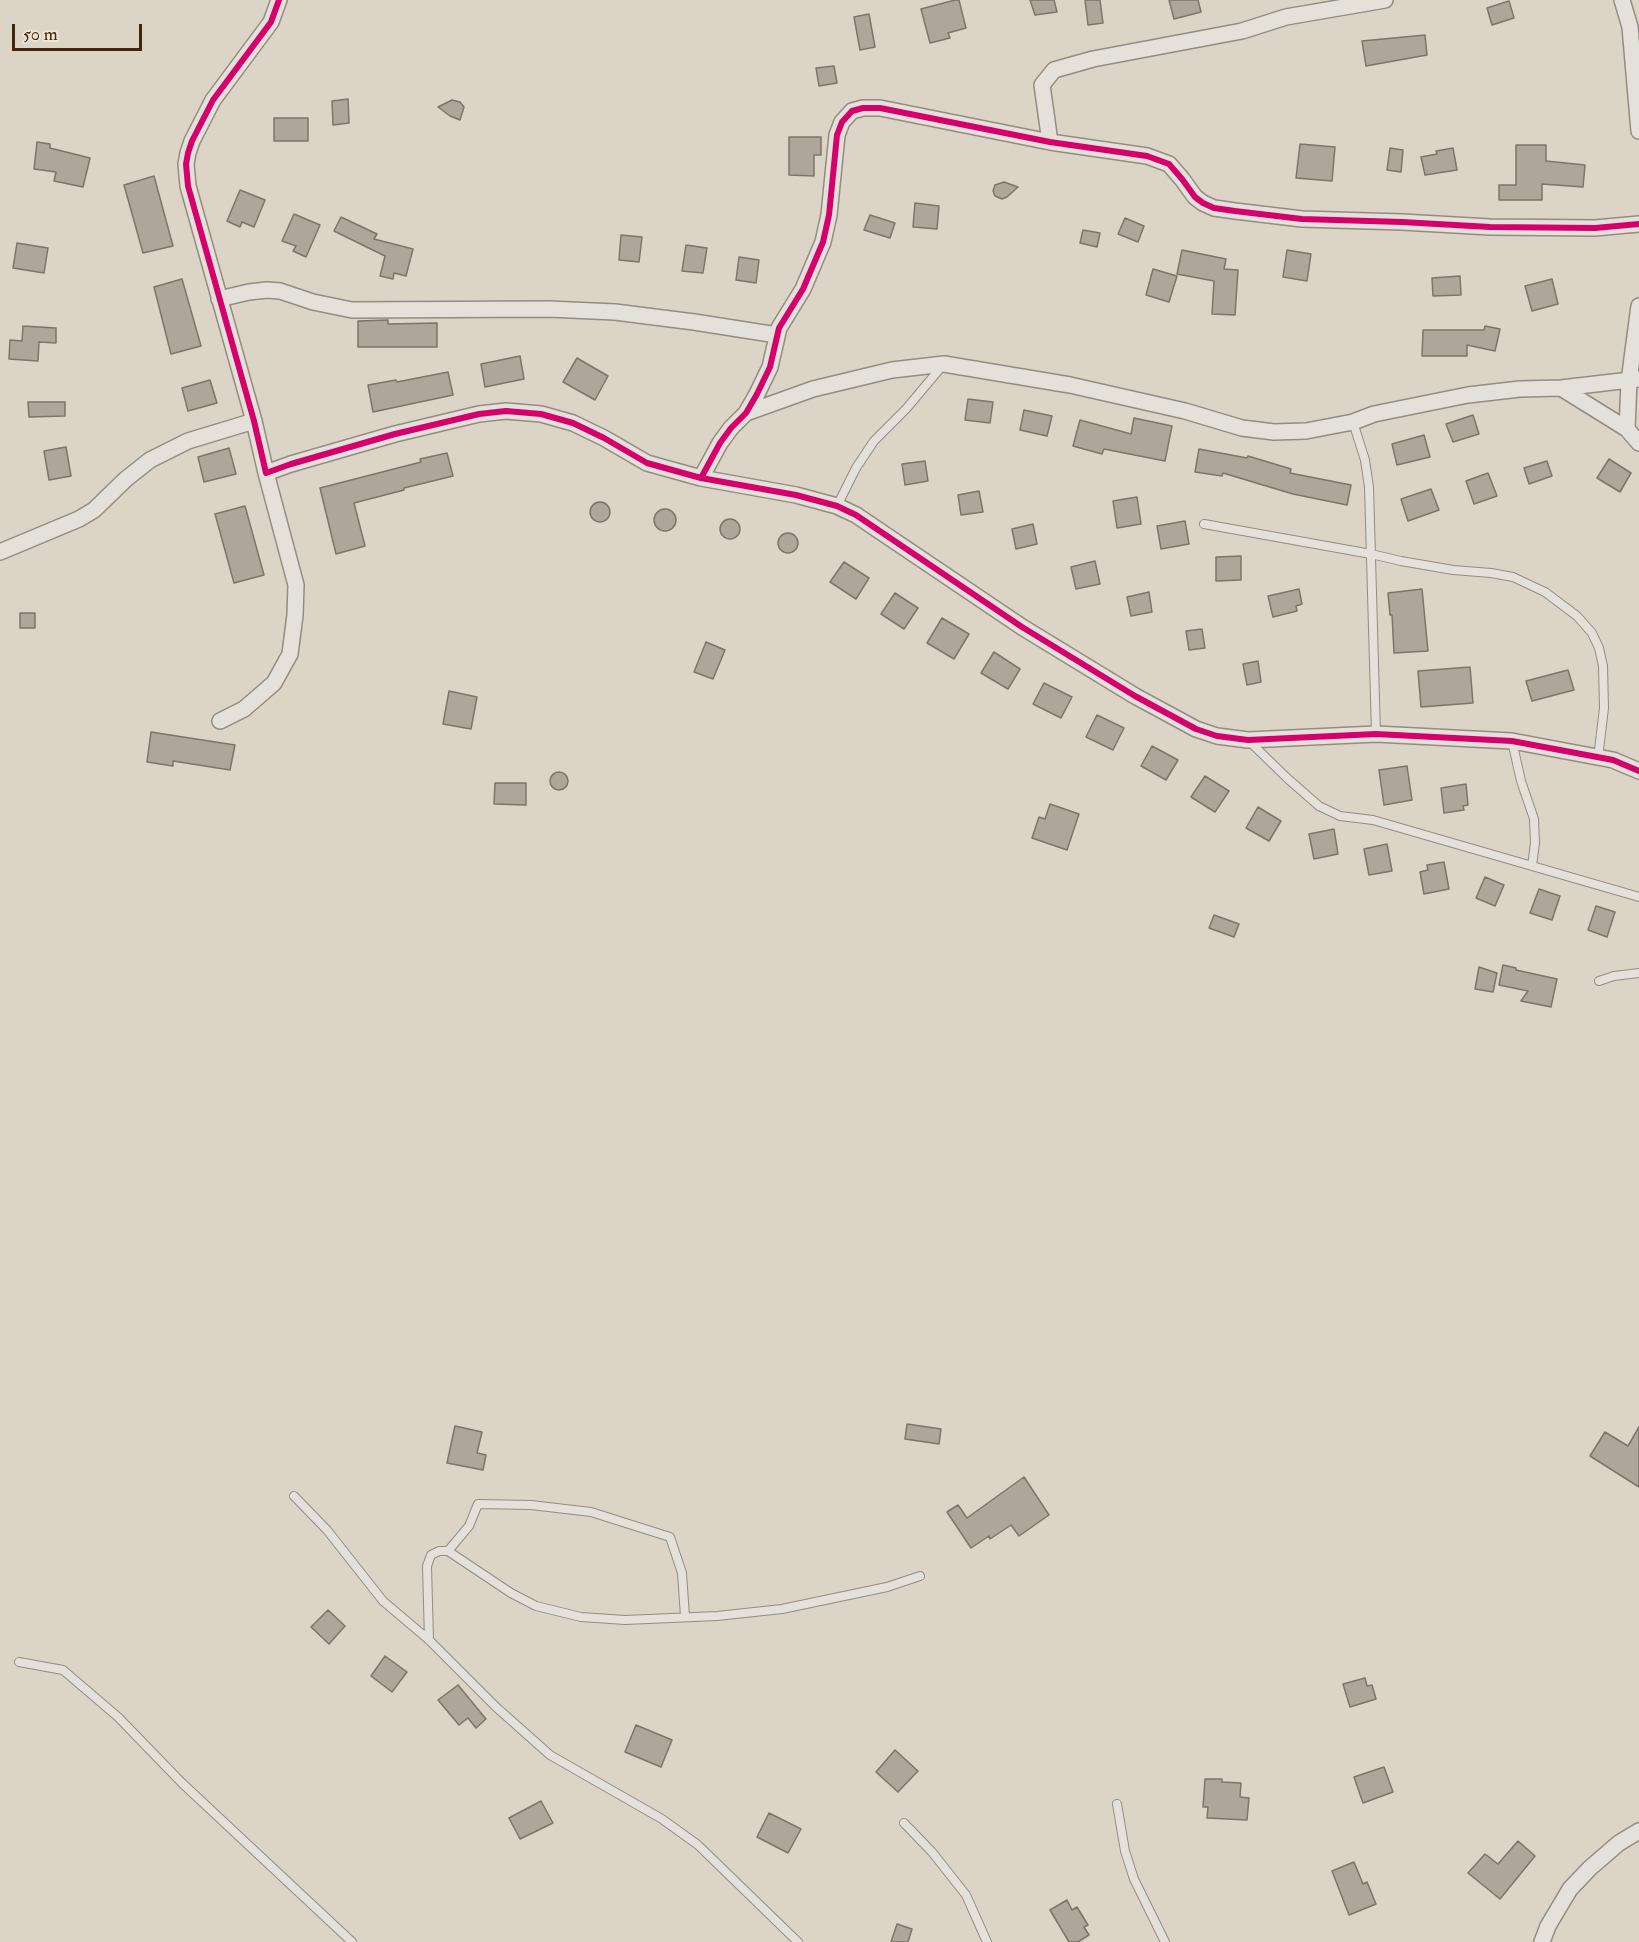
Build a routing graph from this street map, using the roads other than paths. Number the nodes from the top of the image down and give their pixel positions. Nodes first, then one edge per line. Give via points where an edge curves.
1 (279, 0) edge
2 (1385, 0) edge
3 (1622, 0) edge
4 (1639, 131) edge
5 (1050, 142) junction
6 (1639, 224) edge
7 (219, 298) junction
8 (1639, 306) edge
9 (777, 335) junction
10 (944, 364) junction
11 (1634, 380) edge
12 (1561, 388) junction
13 (746, 413) junction
14 (254, 421) junction
15 (1353, 422) junction
16 (1627, 429) junction
17 (1639, 443) edge
18 (266, 473) junction
19 (701, 478) junction
20 (837, 506) junction
21 (1204, 524) dead end
22 (0, 552) edge
23 (1371, 554) junction
24 (220, 721) dead end
25 (1376, 734) junction
26 (1248, 740) junction
27 (1512, 741) junction
28 (1598, 758) junction
29 (1639, 771) edge
30 (1532, 866) junction
31 (1639, 897) edge
32 (1639, 973) edge
33 (1599, 981) dead end
34 (294, 1496) dead end
35 (448, 1551) junction
36 (921, 1576) dead end
37 (685, 1617) junction
38 (429, 1640) junction
39 (19, 1662) dead end
40 (1117, 1804) dead end
41 (904, 1823) dead end
42 (1639, 1831) edge
43 (352, 1942) edge
44 (798, 1942) edge
45 (987, 1942) edge
46 (1165, 1942) edge
47 (1542, 1942) edge

1 - 7 street via 271,22 213,100 188,153 188,186
2 - 5 street via 1286,17 1242,31 1054,70 1042,85
3 - 4 street via 1630,27
5 - 6 street via 1147,156 1169,164 1203,203 1235,211 1302,219 1490,227 1595,228
5 - 9 street via 880,108 852,111 837,135 823,242
7 - 9 street via 267,290 352,310 615,312
7 - 14 street
8 - 11 street
9 - 13 street via 770,367
10 - 13 street via 892,370 813,389
10 - 15 street via 1070,385 1242,428 1306,431
10 - 20 lane via 874,441
11 - 12 street
11 - 16 street
12 - 15 street via 1468,394
12 - 16 street
13 - 19 street via 730,428
14 - 18 street
14 - 22 street via 188,441 150,460 94,510
15 - 23 lane via 1366,469
16 - 17 street
18 - 19 street via 395,434 506,411 541,414 573,423 647,463
18 - 24 street via 296,585 290,654 273,683 244,708
19 - 20 street
20 - 26 street via 1135,696 1196,729
21 - 23 lane
23 - 25 lane
23 - 28 lane via 1513,578 1545,592 1577,616 1593,633 1603,666 1604,708
25 - 26 street
25 - 27 street
26 - 30 lane via 1319,806 1340,816 1373,820
27 - 28 street
27 - 30 lane via 1534,819
28 - 29 street
30 - 31 lane
32 - 33 lane
34 - 38 lane via 327,1530 383,1601
35 - 37 lane via 536,1606 581,1617
35 - 37 lane via 469,1526 478,1504 591,1512 670,1537 682,1573
35 - 38 lane via 434,1552 428,1560
36 - 37 lane via 782,1609
38 - 44 lane via 550,1755 662,1819 698,1845
39 - 43 lane via 63,1670 118,1717 182,1784
40 - 46 lane via 1134,1879
41 - 45 lane via 966,1895
42 - 47 street via 1619,1843 1569,1889

